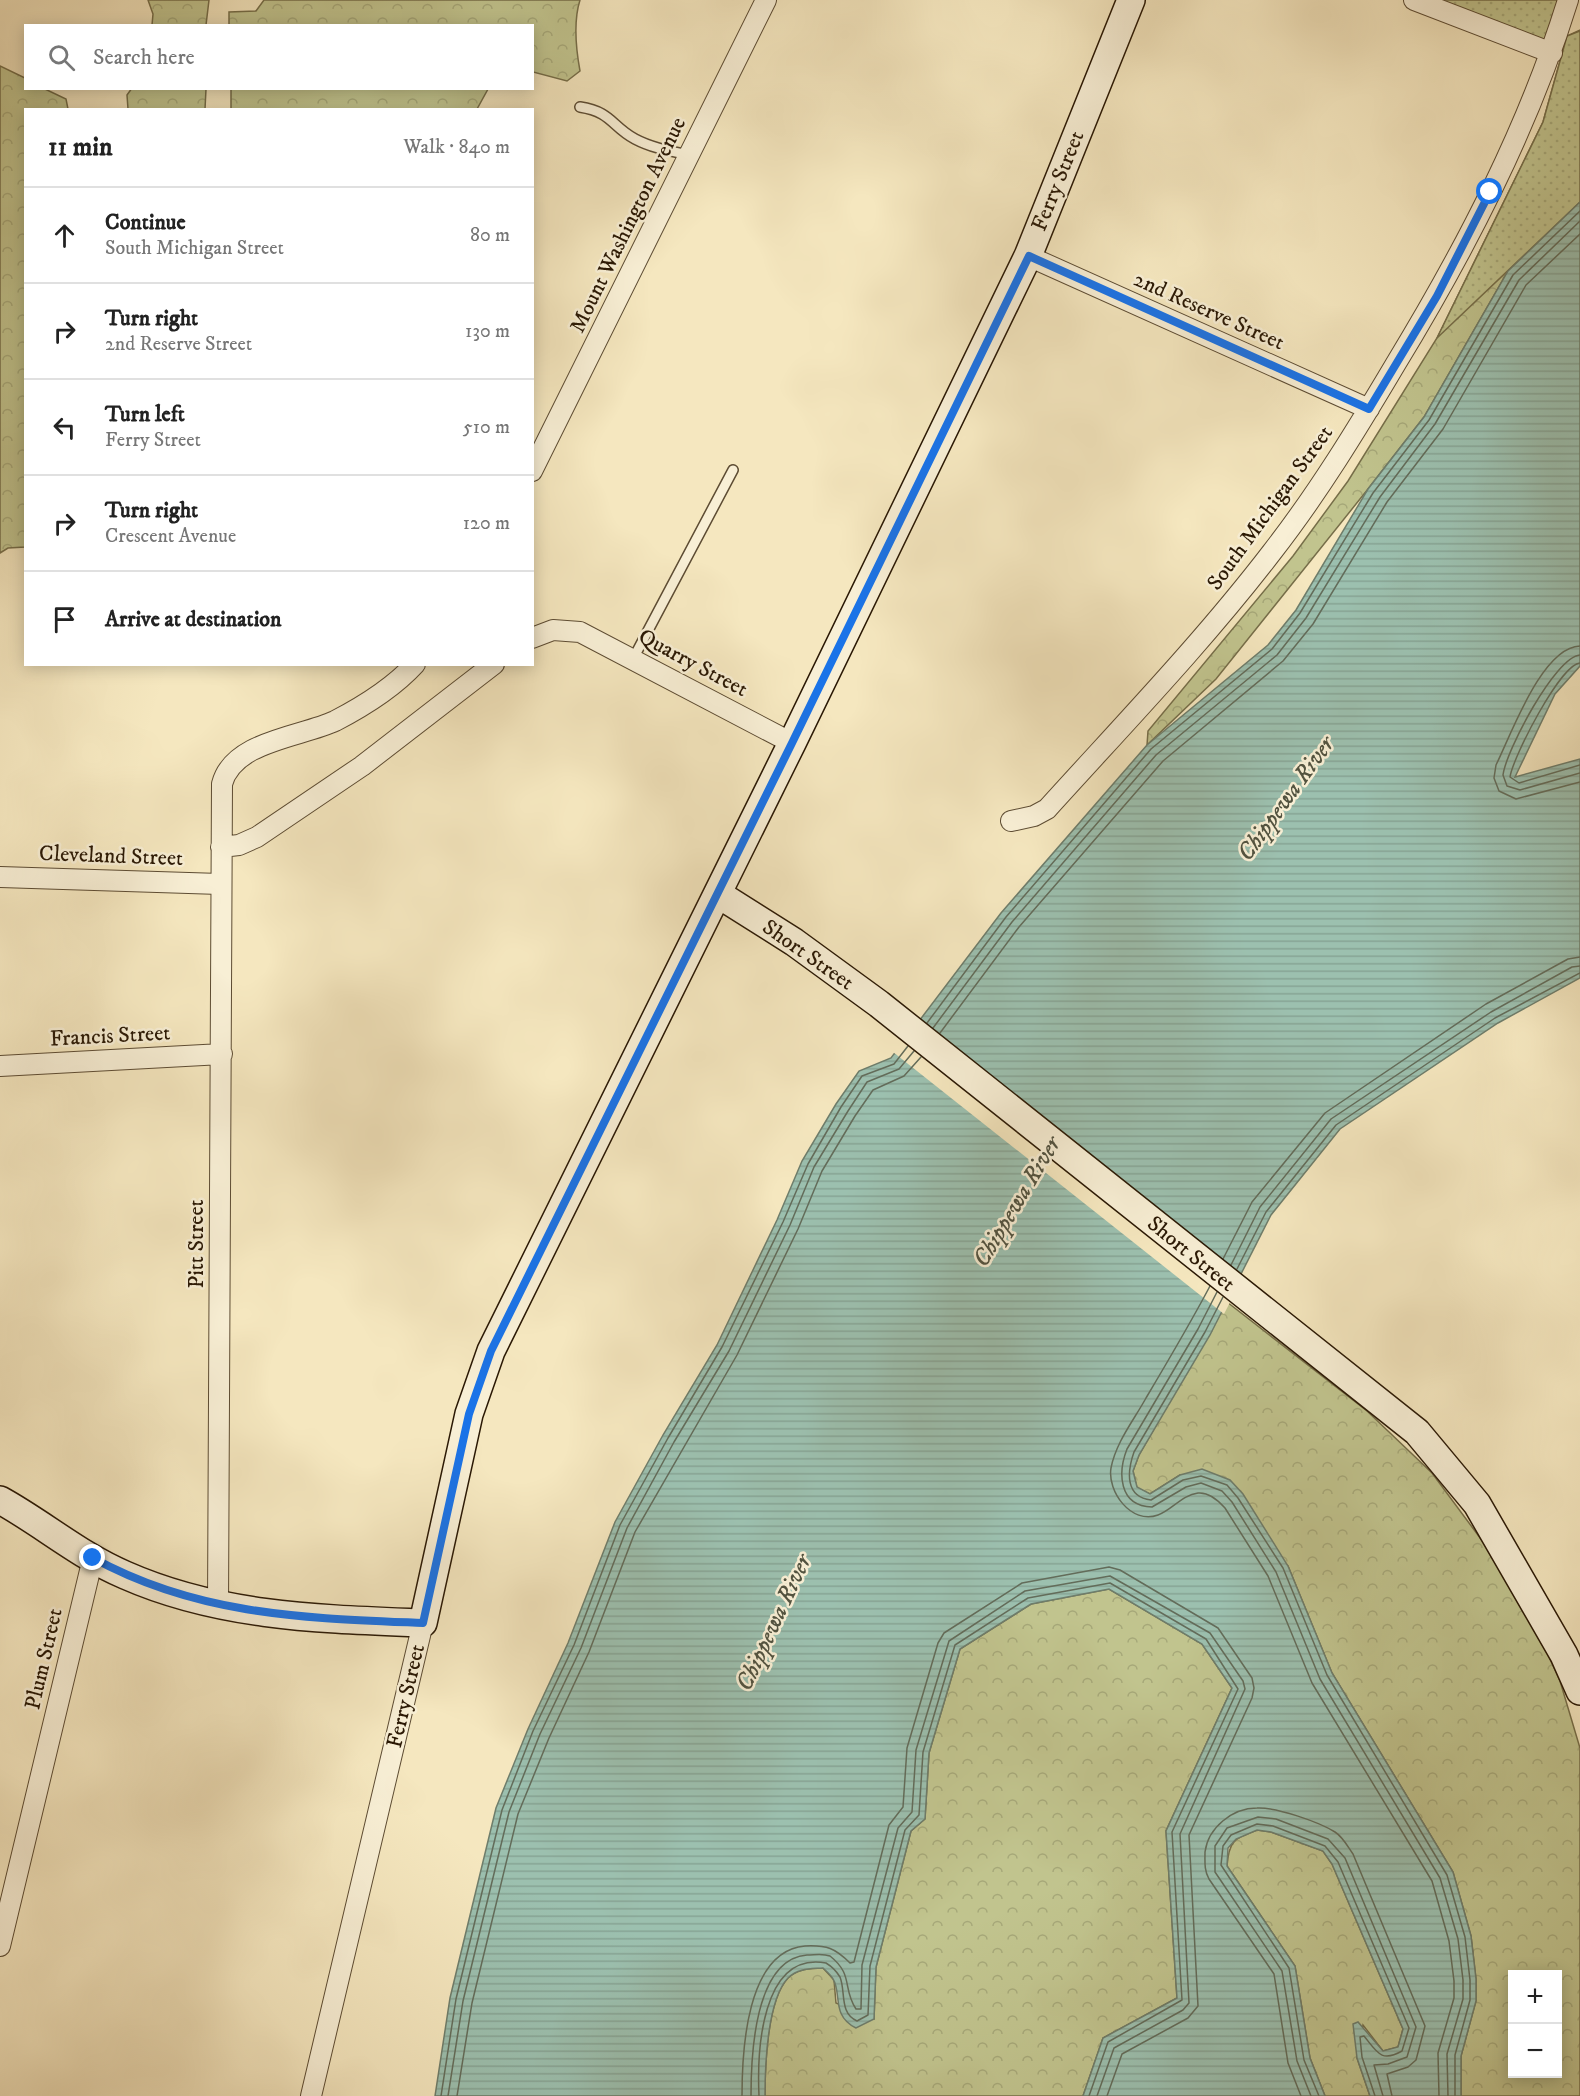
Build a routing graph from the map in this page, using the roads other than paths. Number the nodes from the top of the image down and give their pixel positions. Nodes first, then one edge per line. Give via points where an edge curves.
1 (766, 0) edge
2 (1131, 0) edge
3 (1414, 0) edge
4 (1568, 0) edge
5 (1552, 53) junction
6 (580, 107) dead end
7 (689, 155) junction
8 (1029, 256) junction
9 (1369, 409) junction
10 (534, 467) edge
11 (733, 470) dead end
12 (534, 637) edge
13 (633, 659) junction
14 (413, 666) edge
15 (491, 666) edge
16 (792, 743) junction
17 (1011, 821) dead end
18 (221, 847) junction
19 (0, 877) edge
20 (220, 884) junction
21 (718, 894) junction
22 (222, 1054) junction
23 (0, 1066) edge
24 (0, 1500) edge
25 (93, 1558) junction
26 (218, 1605) junction
27 (423, 1623) junction
28 (1580, 1691) edge
29 (0, 1946) edge
30 (311, 2096) edge

1 - 7 street, Mount Washington Avenue
2 - 8 main road, Ferry Street
3 - 5 street
4 - 5 street, South Michigan Street
5 - 9 street, South Michigan Street via 1437,296
6 - 7 lane via 598,110 632,138 654,148
7 - 10 street, Mount Washington Avenue
8 - 9 street, 2nd Reserve Street
8 - 16 main road, Ferry Street
9 - 17 street, South Michigan Street via 1273,552 1216,621 1047,809
11 - 13 lane
12 - 13 street, Quarry Street via 553,630 571,630
13 - 16 street, Quarry Street
14 - 18 street via 366,704 333,722 260,746 234,763 222,784
15 - 18 street via 362,766 257,837 247,843
16 - 21 main road, Ferry Street
18 - 20 street
19 - 20 street, Cleveland Street
20 - 22 street, Pitt Street
21 - 27 main road, Ferry Street via 525,1281 478,1384
21 - 28 main road, Short Street via 794,942 879,1004 1417,1432 1477,1504 1564,1655
22 - 23 street, Francis Street
22 - 26 street, Pitt Street
24 - 25 main road
25 - 26 main road via 166,1592
25 - 29 street, Plum Street
26 - 27 main road via 276,1616
27 - 30 street, Ferry Street

